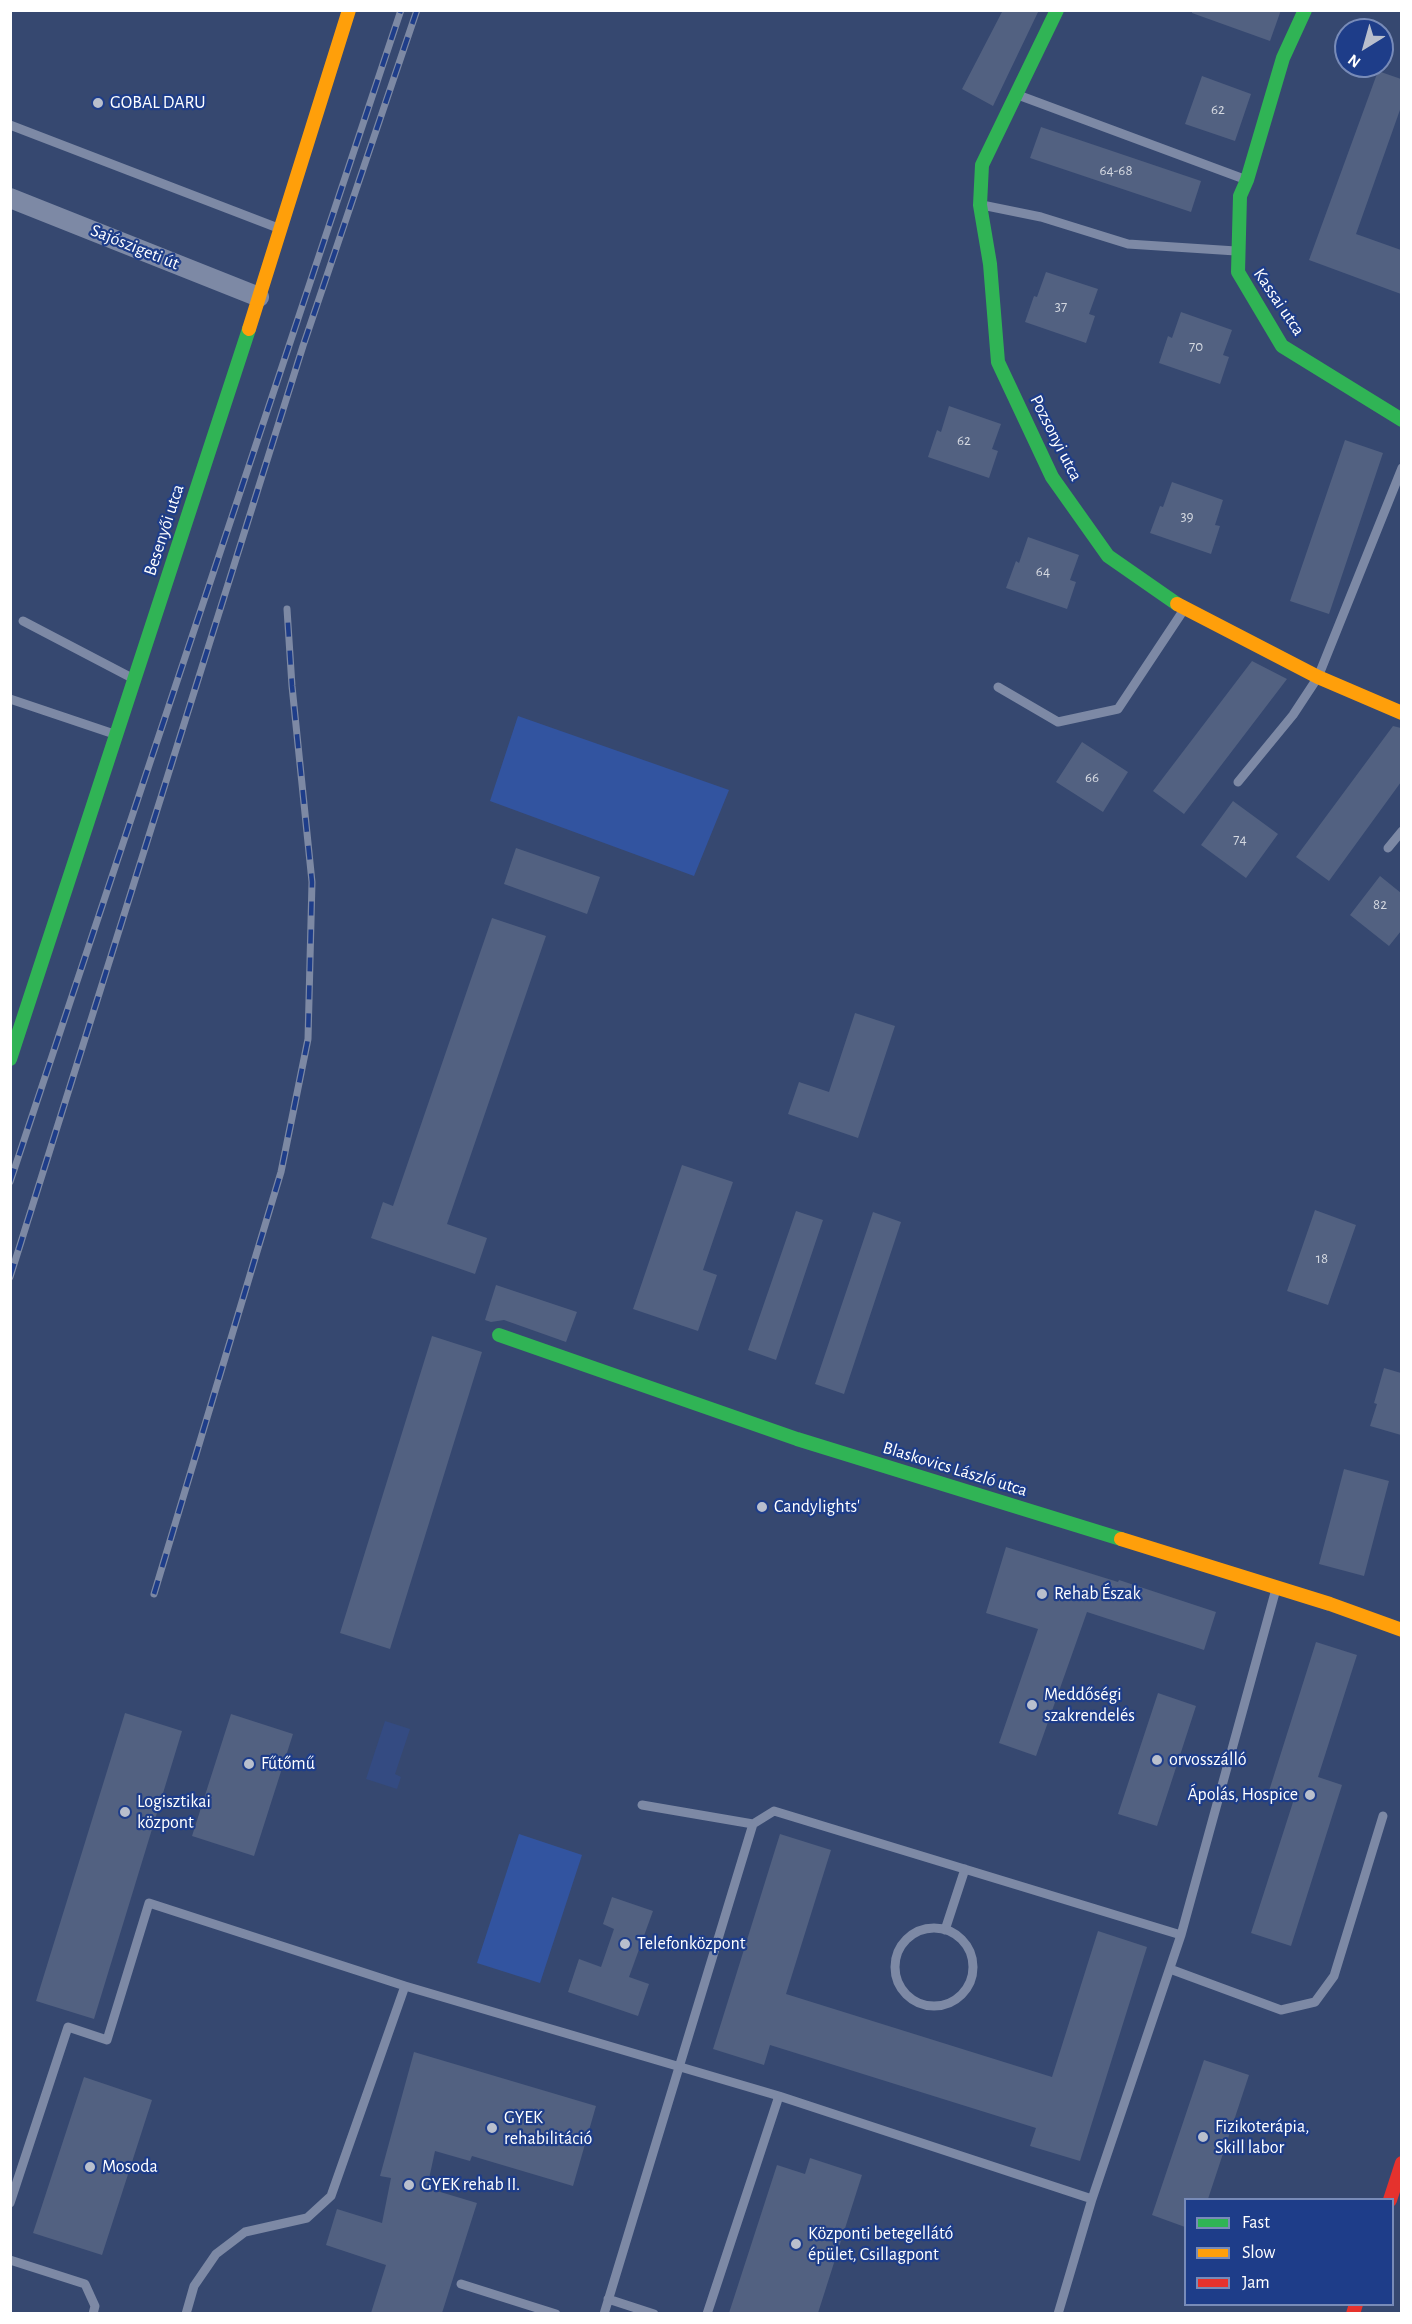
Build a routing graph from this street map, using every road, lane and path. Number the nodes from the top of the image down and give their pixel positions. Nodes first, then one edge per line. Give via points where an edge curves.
1 (349, 10) edge
2 (1057, 10) edge
3 (1305, 10) edge
4 (1016, 94) junction
5 (10, 125) edge
6 (1247, 180) junction
7 (10, 198) edge
8 (980, 205) junction
9 (281, 229) junction
10 (1239, 252) junction
11 (259, 297) junction
12 (1401, 420) edge
13 (1401, 468) edge
14 (1184, 609) junction
15 (23, 621) dead end
16 (1318, 677) junction
17 (135, 679) junction
18 (998, 687) dead end
19 (10, 699) edge
20 (1401, 712) edge
21 (116, 735) junction
22 (1238, 782) dead end
23 (1401, 831) edge
24 (1388, 848) dead end
25 (10, 1059) edge
26 (499, 1335) dead end
27 (1277, 1587) junction
28 (1401, 1630) edge
29 (642, 1805) dead end
30 (1383, 1816) dead end
31 (753, 1824) junction
32 (965, 1869) junction
33 (945, 1930) junction
34 (1180, 1935) junction
35 (1170, 1969) junction
36 (405, 1986) junction
37 (679, 2066) junction
38 (779, 2096) junction
39 (1401, 2163) edge
40 (1390, 2198) edge
41 (1092, 2199) junction
42 (10, 2203) edge
43 (10, 2260) edge
44 (461, 2283) dead end
45 (608, 2298) junction
46 (93, 2313) edge
47 (186, 2313) edge
48 (556, 2313) edge
49 (604, 2313) edge
50 (654, 2313) edge
51 (707, 2313) edge
52 (1058, 2313) edge

1 - 9 street, Besenyői utca
2 - 4 street, Pozsonyi utca
3 - 6 street, Kassai utca via 1283,58
4 - 6 lane
4 - 8 street, Pozsonyi utca via 982,165
5 - 9 lane
6 - 10 street, Kassai utca via 1240,196
7 - 11 street, Sajószigeti út
8 - 10 lane via 1041,217 1128,244
8 - 14 street, Pozsonyi utca via 990,264 998,362 1052,477 1108,556
9 - 11 street, Besenyői utca
10 - 12 street, Kassai utca via 1238,272 1282,346
11 - 17 street, Besenyői utca
13 - 16 lane
14 - 16 street, Pozsonyi utca
14 - 18 lane via 1118,709 1058,722
15 - 17 lane
16 - 20 street, Pozsonyi utca
16 - 22 lane via 1293,715
17 - 21 street, Besenyői utca
19 - 21 lane
21 - 25 street, Besenyői utca
23 - 24 lane
26 - 27 street, Blaskovics László utca via 797,1439
27 - 28 street, Blaskovics László utca
27 - 34 lane
29 - 31 lane
30 - 35 lane via 1334,1976 1315,2002 1281,2010
31 - 32 lane via 774,1811
31 - 37 lane
32 - 33 lane
32 - 34 lane
33 - 33 lane via 918,1931 899,1950 896,1970 902,1989 923,2004 948,2004 972,1978 971,1954 965,1943
34 - 35 lane
35 - 41 lane
36 - 37 lane
36 - 42 lane via 149,1904 107,2040 68,2027
36 - 47 lane via 331,2196 307,2218 245,2232 216,2254 194,2286
37 - 38 lane
37 - 45 lane
38 - 41 lane
38 - 51 lane
39 - 40 street
41 - 52 lane
43 - 46 lane via 86,2284 95,2306
44 - 48 lane
45 - 49 lane
45 - 50 lane

